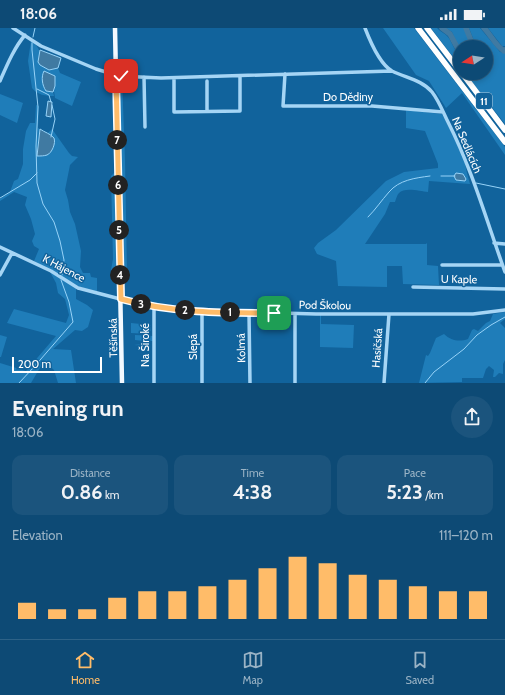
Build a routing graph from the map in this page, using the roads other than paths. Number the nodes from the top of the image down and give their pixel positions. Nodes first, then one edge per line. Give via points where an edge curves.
1 (14, 28) edge
2 (115, 28) edge
3 (365, 28) edge
4 (418, 28) edge
5 (427, 28) edge
6 (25, 35) junction
7 (453, 62) edge
8 (392, 71) junction
9 (285, 74) junction
10 (116, 75) junction
11 (240, 76) junction
12 (144, 77) junction
13 (174, 78) junction
14 (467, 80) edge
15 (0, 81) edge
16 (207, 81) dead end
17 (207, 111) junction
18 (443, 112) junction
19 (145, 127) dead end
20 (505, 130) edge
21 (505, 142) edge
22 (494, 244) junction
23 (505, 244) edge
24 (0, 247) edge
25 (12, 253) junction
26 (502, 264) junction
27 (442, 265) dead end
28 (505, 272) edge
29 (0, 275) edge
30 (413, 287) dead end
31 (505, 288) edge
32 (121, 299) junction
33 (154, 306) junction
34 (505, 310) edge
35 (202, 311) junction
36 (249, 313) junction
37 (295, 314) junction
38 (389, 314) junction
39 (122, 383) edge
40 (154, 383) edge
41 (202, 383) edge
42 (250, 383) edge
43 (295, 383) edge
44 (384, 383) edge

1 - 6 street
2 - 10 main road, Těšínská
3 - 8 street via 374,48
4 - 21 highway, 11
5 - 7 highway, 11
6 - 10 street via 41,46
6 - 15 street
8 - 9 street
8 - 18 street, Na Sedlácích via 420,82 432,91
9 - 11 street
9 - 18 street, Do Dědiny via 284,106 372,106
10 - 12 street
10 - 32 main road, Těšínská
11 - 13 street
11 - 17 street via 240,111
12 - 13 street
12 - 19 street
13 - 17 street via 174,112
14 - 20 highway, 11
16 - 17 street
18 - 22 street, Na Sedlácích via 462,152
22 - 23 street
22 - 26 street, Na Sedlácích
24 - 25 street, K Hájence
25 - 29 street
25 - 32 street, K Hájence via 51,271 78,288
26 - 27 street
26 - 28 street, Na Sedlácích
30 - 31 street, U Kaple
32 - 33 street, Pod Školou
32 - 39 main road, Těšínská
33 - 35 street, Pod Školou
33 - 40 street, Na Široké
34 - 38 street, Pod Školou via 473,314
35 - 36 street, Pod Školou
35 - 41 street, Slepá
36 - 37 street, Pod Školou
36 - 42 street, Kolmá
37 - 38 street, Pod Školou
37 - 43 street
38 - 44 street, Hasičská

